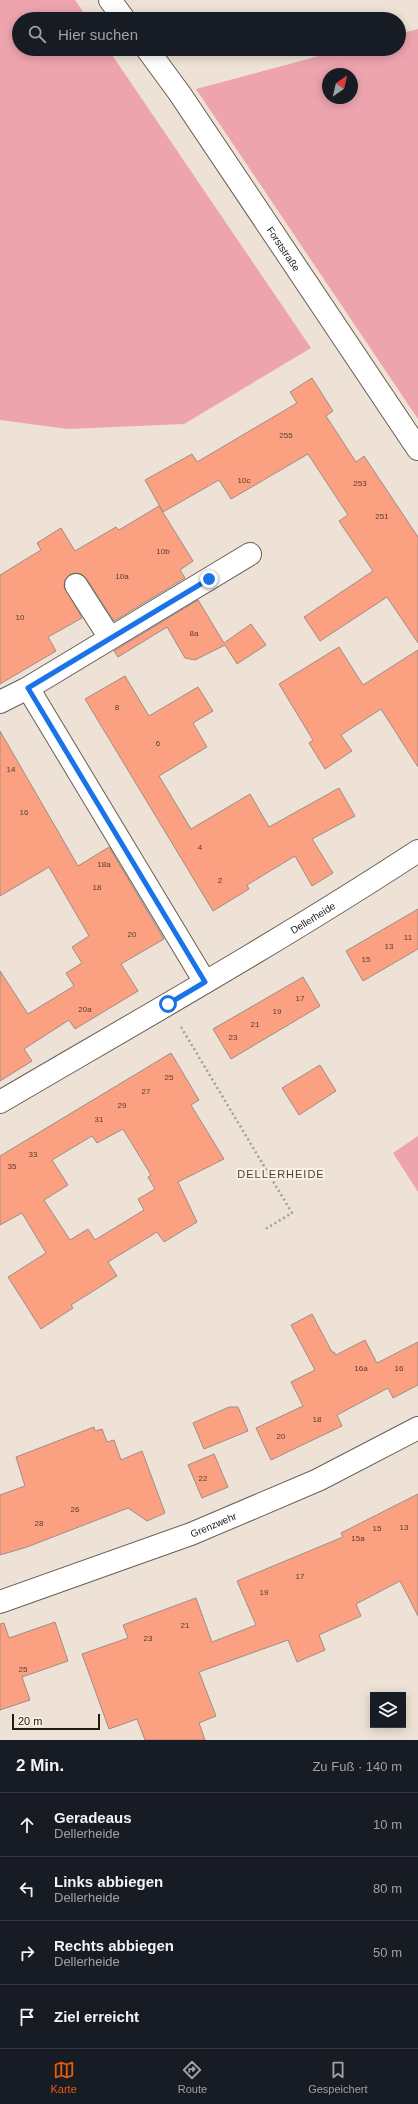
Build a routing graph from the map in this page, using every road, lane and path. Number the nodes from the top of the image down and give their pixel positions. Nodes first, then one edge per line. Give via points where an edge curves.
1 (110, 0) edge
2 (119, 12) edge
3 (152, 56) edge
4 (418, 449) edge
5 (250, 554) dead end
6 (76, 585) dead end
7 (110, 638) junction
8 (28, 688) junction
9 (0, 702) edge
10 (418, 851) edge
11 (205, 982) junction
12 (168, 1004) junction
13 (0, 1102) edge
14 (266, 1231) dead end
15 (418, 1428) edge
16 (0, 1602) edge

1 - 2 street
3 - 4 street, Forststraße
5 - 7 street
6 - 7 street
7 - 8 street
8 - 9 street
8 - 11 street
10 - 11 street, Dellerheide
11 - 12 street, Dellerheide
12 - 13 street, Dellerheide
12 - 14 path via 292,1213
15 - 16 street, Grenzwehr via 318,1480 192,1534

